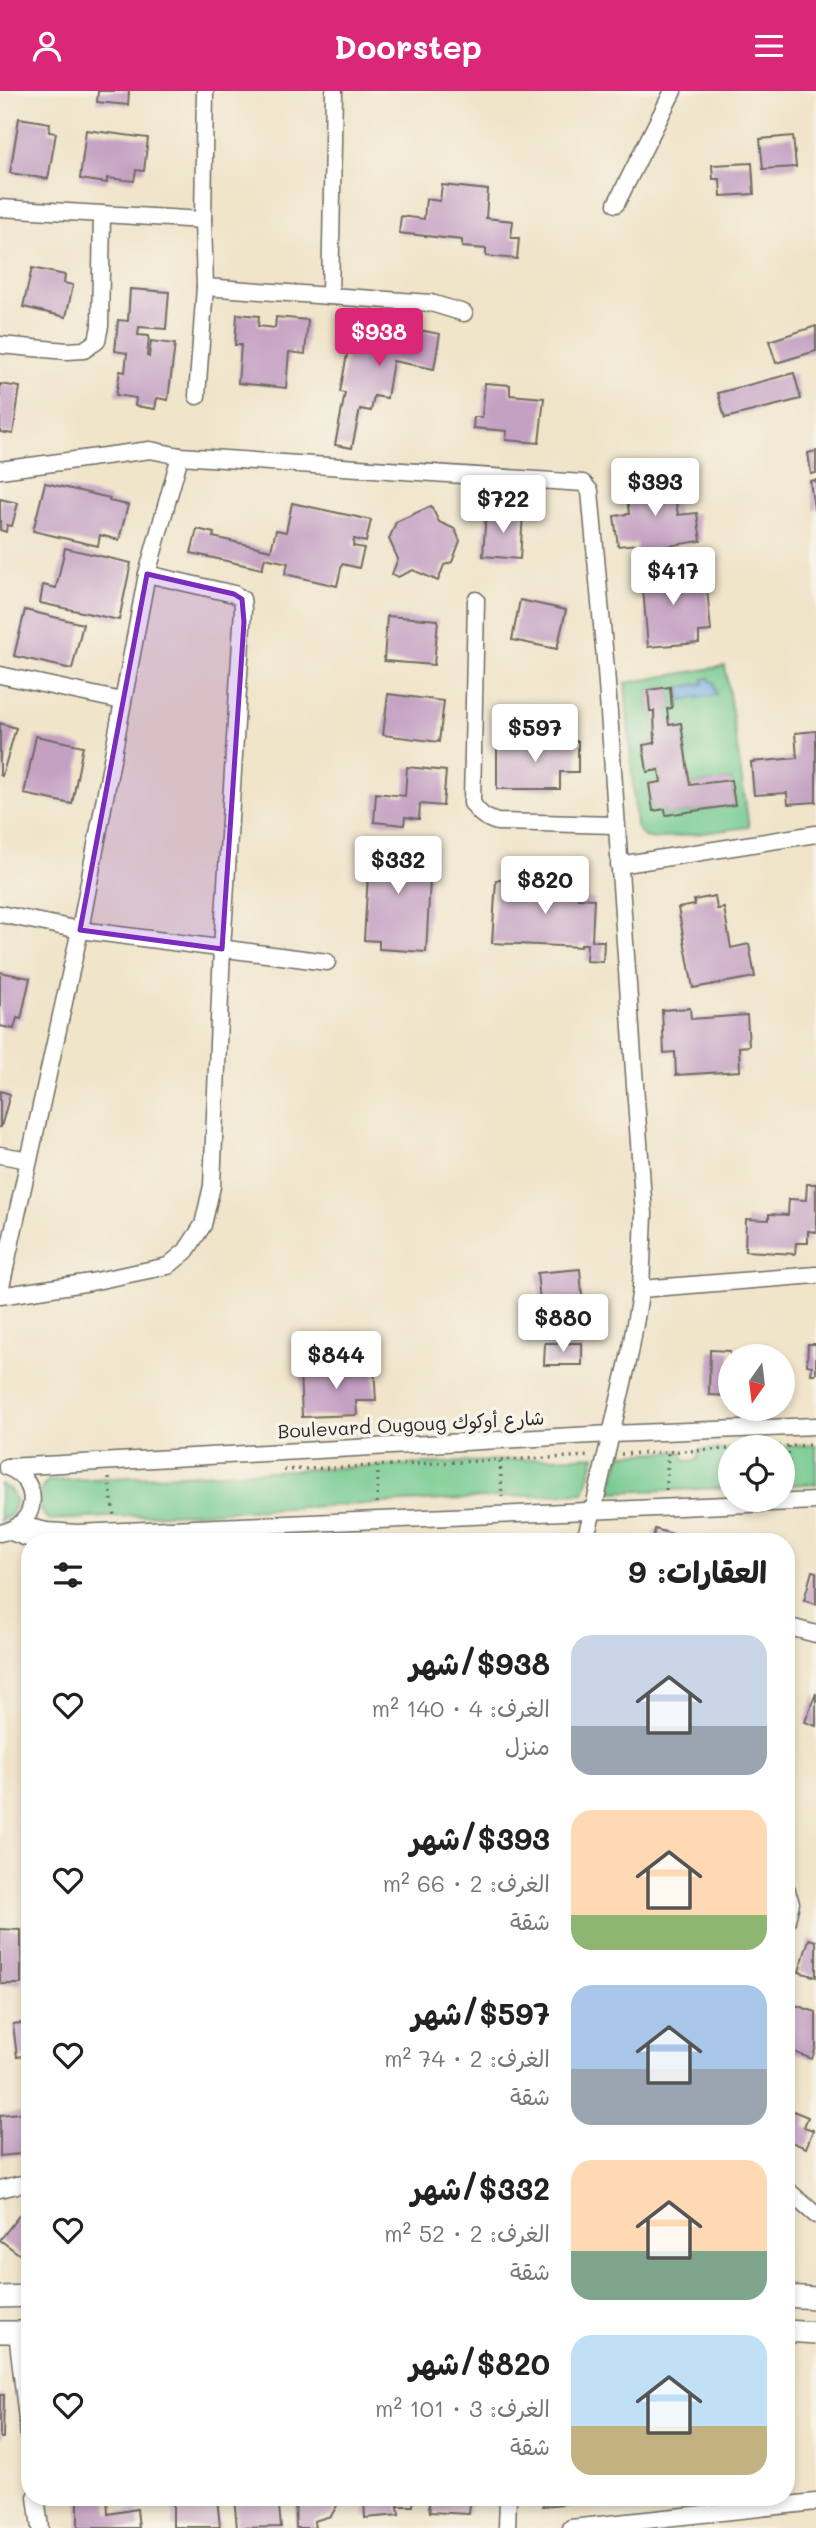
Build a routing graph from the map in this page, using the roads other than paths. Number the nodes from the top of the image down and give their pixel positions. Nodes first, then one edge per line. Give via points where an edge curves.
1 (205, 91) edge
2 (334, 91) edge
3 (673, 91) edge
4 (616, 204) dead end
5 (0, 208) edge
6 (102, 214) junction
7 (203, 220) junction
8 (205, 287) junction
9 (330, 296) junction
10 (464, 313) dead end
11 (0, 345) edge
12 (197, 396) dead end
13 (180, 456) junction
14 (0, 470) edge
15 (147, 574) junction
16 (476, 600) dead end
17 (0, 675) edge
18 (122, 701) junction
19 (615, 824) junction
20 (816, 834) edge
21 (619, 865) junction
22 (0, 914) edge
23 (80, 930) junction
24 (222, 949) junction
25 (327, 963) dead end
26 (0, 1155) edge
27 (29, 1160) junction
28 (816, 1275) edge
29 (641, 1289) junction
30 (0, 1294) edge
31 (816, 1426) edge
32 (611, 1434) junction
33 (4, 1466) edge
34 (816, 1501) edge
35 (593, 1511) junction
36 (9, 1530) edge
37 (587, 1533) edge
38 (795, 1628) edge
39 (816, 1634) edge
40 (21, 2184) edge
41 (0, 2189) edge
42 (795, 2197) edge
43 (816, 2215) edge
44 (21, 2296) edge
45 (0, 2297) edge
46 (795, 2297) edge
47 (816, 2298) edge
48 (16, 2332) edge
49 (795, 2332) edge
50 (816, 2333) edge
51 (21, 2372) edge
52 (816, 2503) edge
53 (795, 2505) edge
54 (37, 2506) edge
55 (508, 2506) edge
56 (787, 2506) edge
57 (40, 2528) edge
58 (507, 2528) edge
59 (571, 2528) edge

1 - 7 street
2 - 9 street
3 - 4 street
5 - 6 street
6 - 7 street
6 - 11 street via 97,341 84,350 67,351
7 - 8 street
8 - 9 street
8 - 12 street
9 - 10 street via 431,303
13 - 14 street via 150,450
13 - 15 street
13 - 19 street via 583,483 590,491 592,508
15 - 18 street
15 - 24 street via 242,599
16 - 19 street via 472,803 486,819 497,822
17 - 18 street
18 - 23 street
19 - 21 street
20 - 21 street
21 - 29 street via 644,1214
22 - 23 street
23 - 24 street
23 - 27 street
24 - 25 street
24 - 30 street via 212,1186 203,1225 187,1251 168,1266
26 - 27 street
27 - 30 street
28 - 29 street
29 - 32 street
31 - 32 street, Boulevard Ougoug شارع أوكوك
32 - 33 street, Boulevard Ougoug شارع أوكوك
32 - 35 street
33 - 36 street via 23,1476 31,1492 30,1510
34 - 35 street
35 - 36 street via 77,1532
35 - 37 street
38 - 39 street
40 - 41 street
42 - 43 street
44 - 45 main road
46 - 47 main road
48 - 51 street
49 - 50 main road
52 - 53 street
54 - 57 street
55 - 58 street
56 - 59 street

